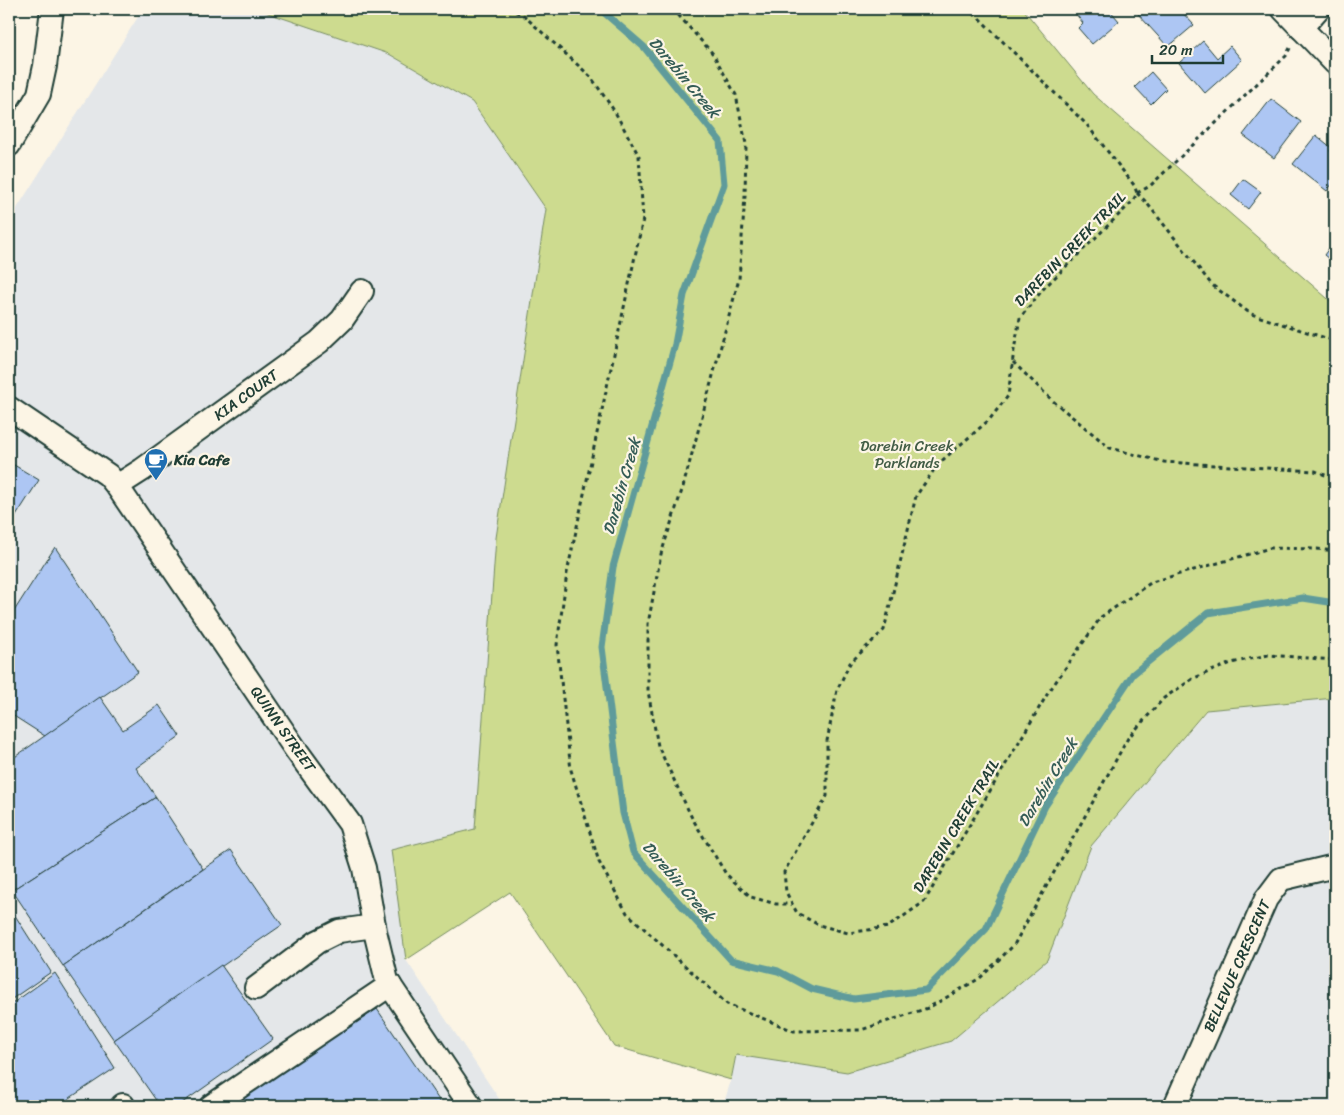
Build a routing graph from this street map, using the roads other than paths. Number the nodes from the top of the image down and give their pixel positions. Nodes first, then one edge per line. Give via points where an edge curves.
1 (52, 9) edge
2 (1283, 9) edge
3 (1318, 9) edge
4 (1301, 28) junction
5 (1335, 64) edge
6 (9, 145) edge
7 (362, 291) dead end
8 (9, 408) edge
9 (117, 486) junction
10 (1335, 866) edge
11 (374, 926) junction
12 (390, 985) junction
13 (256, 988) dead end
14 (211, 1106) edge
15 (472, 1106) edge
16 (1175, 1106) edge

1 - 6 street via 39,94
2 - 4 street
3 - 4 street
4 - 5 street
7 - 9 street, KIA COURT via 342,320 319,342
8 - 9 street, QUINN STREET via 108,475
9 - 11 street, QUINN STREET via 350,824 364,868
10 - 16 street, BELLEVUE CRESCENT via 1281,879 1266,898
11 - 12 street, QUINN STREET
11 - 13 street via 339,932 317,942
12 - 14 street
12 - 15 street, QUINN STREET

